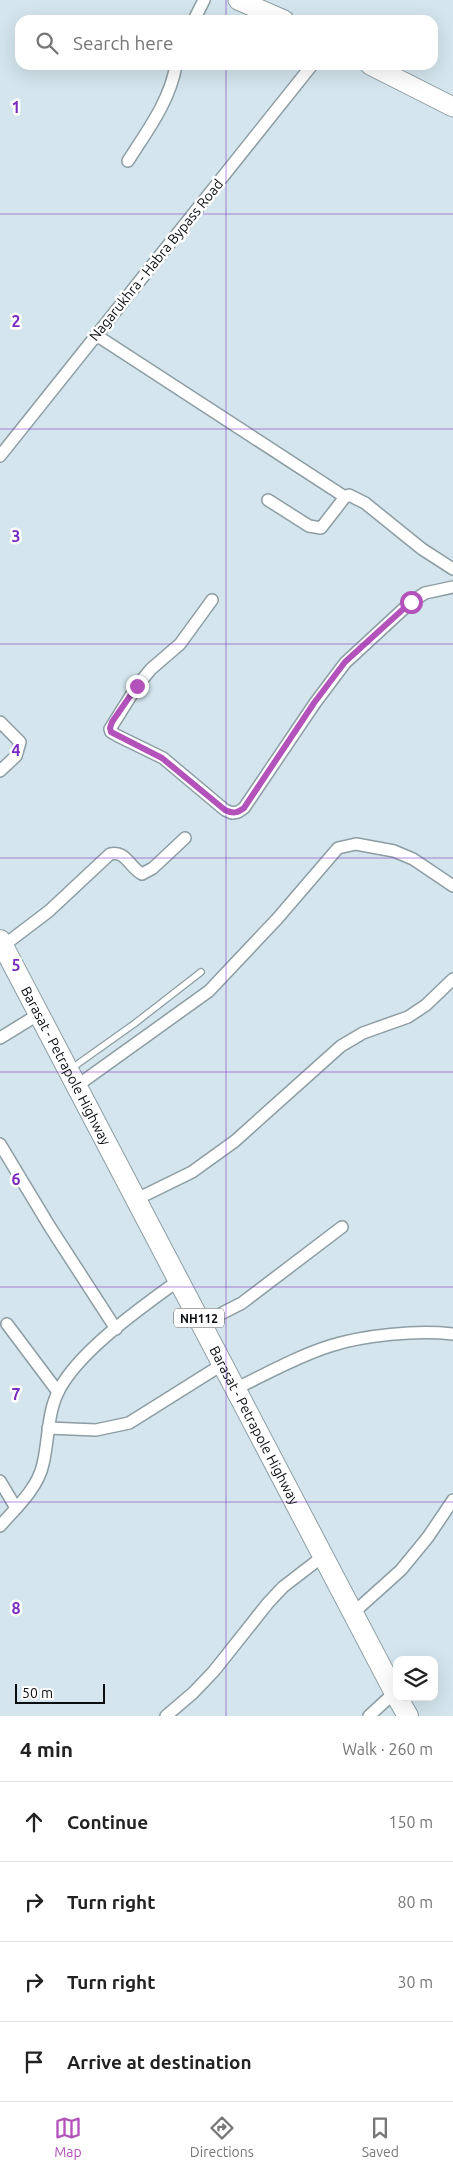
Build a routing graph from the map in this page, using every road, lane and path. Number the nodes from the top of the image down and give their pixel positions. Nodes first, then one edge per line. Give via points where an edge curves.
1 (204, 0) edge
2 (238, 0) edge
3 (196, 15) edge
4 (272, 15) edge
5 (175, 70) edge
6 (308, 70) edge
7 (380, 70) edge
8 (453, 107) edge
9 (128, 161) dead end
10 (96, 335) junction
11 (0, 456) edge
12 (345, 497) junction
13 (268, 500) dead end
14 (453, 569) edge
15 (453, 587) edge
16 (212, 600) dead end
17 (0, 722) edge
18 (0, 771) edge
19 (185, 838) dead end
20 (453, 886) edge
21 (2, 943) edge
22 (200, 972) dead end
23 (451, 985) edge
24 (39, 1014) junction
25 (0, 1038) edge
26 (74, 1077) junction
27 (0, 1144) edge
28 (137, 1199) junction
29 (342, 1227) dead end
30 (179, 1280) junction
31 (7, 1324) dead end
32 (201, 1324) junction
33 (116, 1329) junction
34 (453, 1334) edge
35 (222, 1364) junction
36 (236, 1390) junction
37 (58, 1392) junction
38 (48, 1428) junction
39 (0, 1481) edge
40 (453, 1500) edge
41 (16, 1508) junction
42 (0, 1526) edge
43 (322, 1557) junction
44 (352, 1614) junction
45 (393, 1690) edge
46 (393, 1698) edge
47 (399, 1701) edge
48 (166, 1716) edge
49 (369, 1716) edge
50 (408, 1716) edge

1 - 3 street
2 - 4 main road
5 - 9 street via 169,92
6 - 10 street, Nagarukhra - Habra Bypass Road
7 - 8 main road
10 - 11 street, Nagarukhra - Habra Bypass Road
10 - 12 street
12 - 13 street via 325,526 316,529
12 - 14 street via 350,495 365,503 422,549
15 - 16 street via 425,593 411,602 345,662 244,808 232,813 216,804 162,758 111,732 110,728 137,686 180,644
17 - 18 street via 20,742 16,756
19 - 21 street via 142,874 123,855 110,854 22,934
20 - 26 street via 394,851 356,844 338,848 209,991
21 - 24 highway, Barasat - Petrapole Highway / NH112
22 - 26 lane
23 - 28 street via 408,1017 363,1033 341,1046 235,1141 192,1172
24 - 25 street
24 - 26 highway, Barasat - Petrapole Highway / NH112
26 - 28 highway, Barasat - Petrapole Highway / NH112
27 - 33 street
28 - 30 highway, Barasat - Petrapole Highway / NH112
29 - 32 street via 242,1302
30 - 32 highway, Barasat - Petrapole Highway / NH112
30 - 33 street
31 - 37 street
32 - 35 highway, Barasat - Petrapole Highway / NH112
33 - 37 street via 68,1375
34 - 36 street via 425,1332 358,1338 329,1346
35 - 36 highway, Barasat - Petrapole Highway / NH112
35 - 38 street via 129,1423 96,1430
36 - 43 highway, Barasat - Petrapole Highway / NH112
37 - 38 street
38 - 41 street via 38,1478
39 - 41 street
40 - 44 street via 401,1570
41 - 42 street
43 - 44 highway, Barasat - Petrapole Highway / NH112
43 - 48 street via 283,1587 214,1671
44 - 45 highway, Barasat - Petrapole Highway / NH112
46 - 49 street
47 - 50 highway, Barasat - Petrapole Highway / NH112

